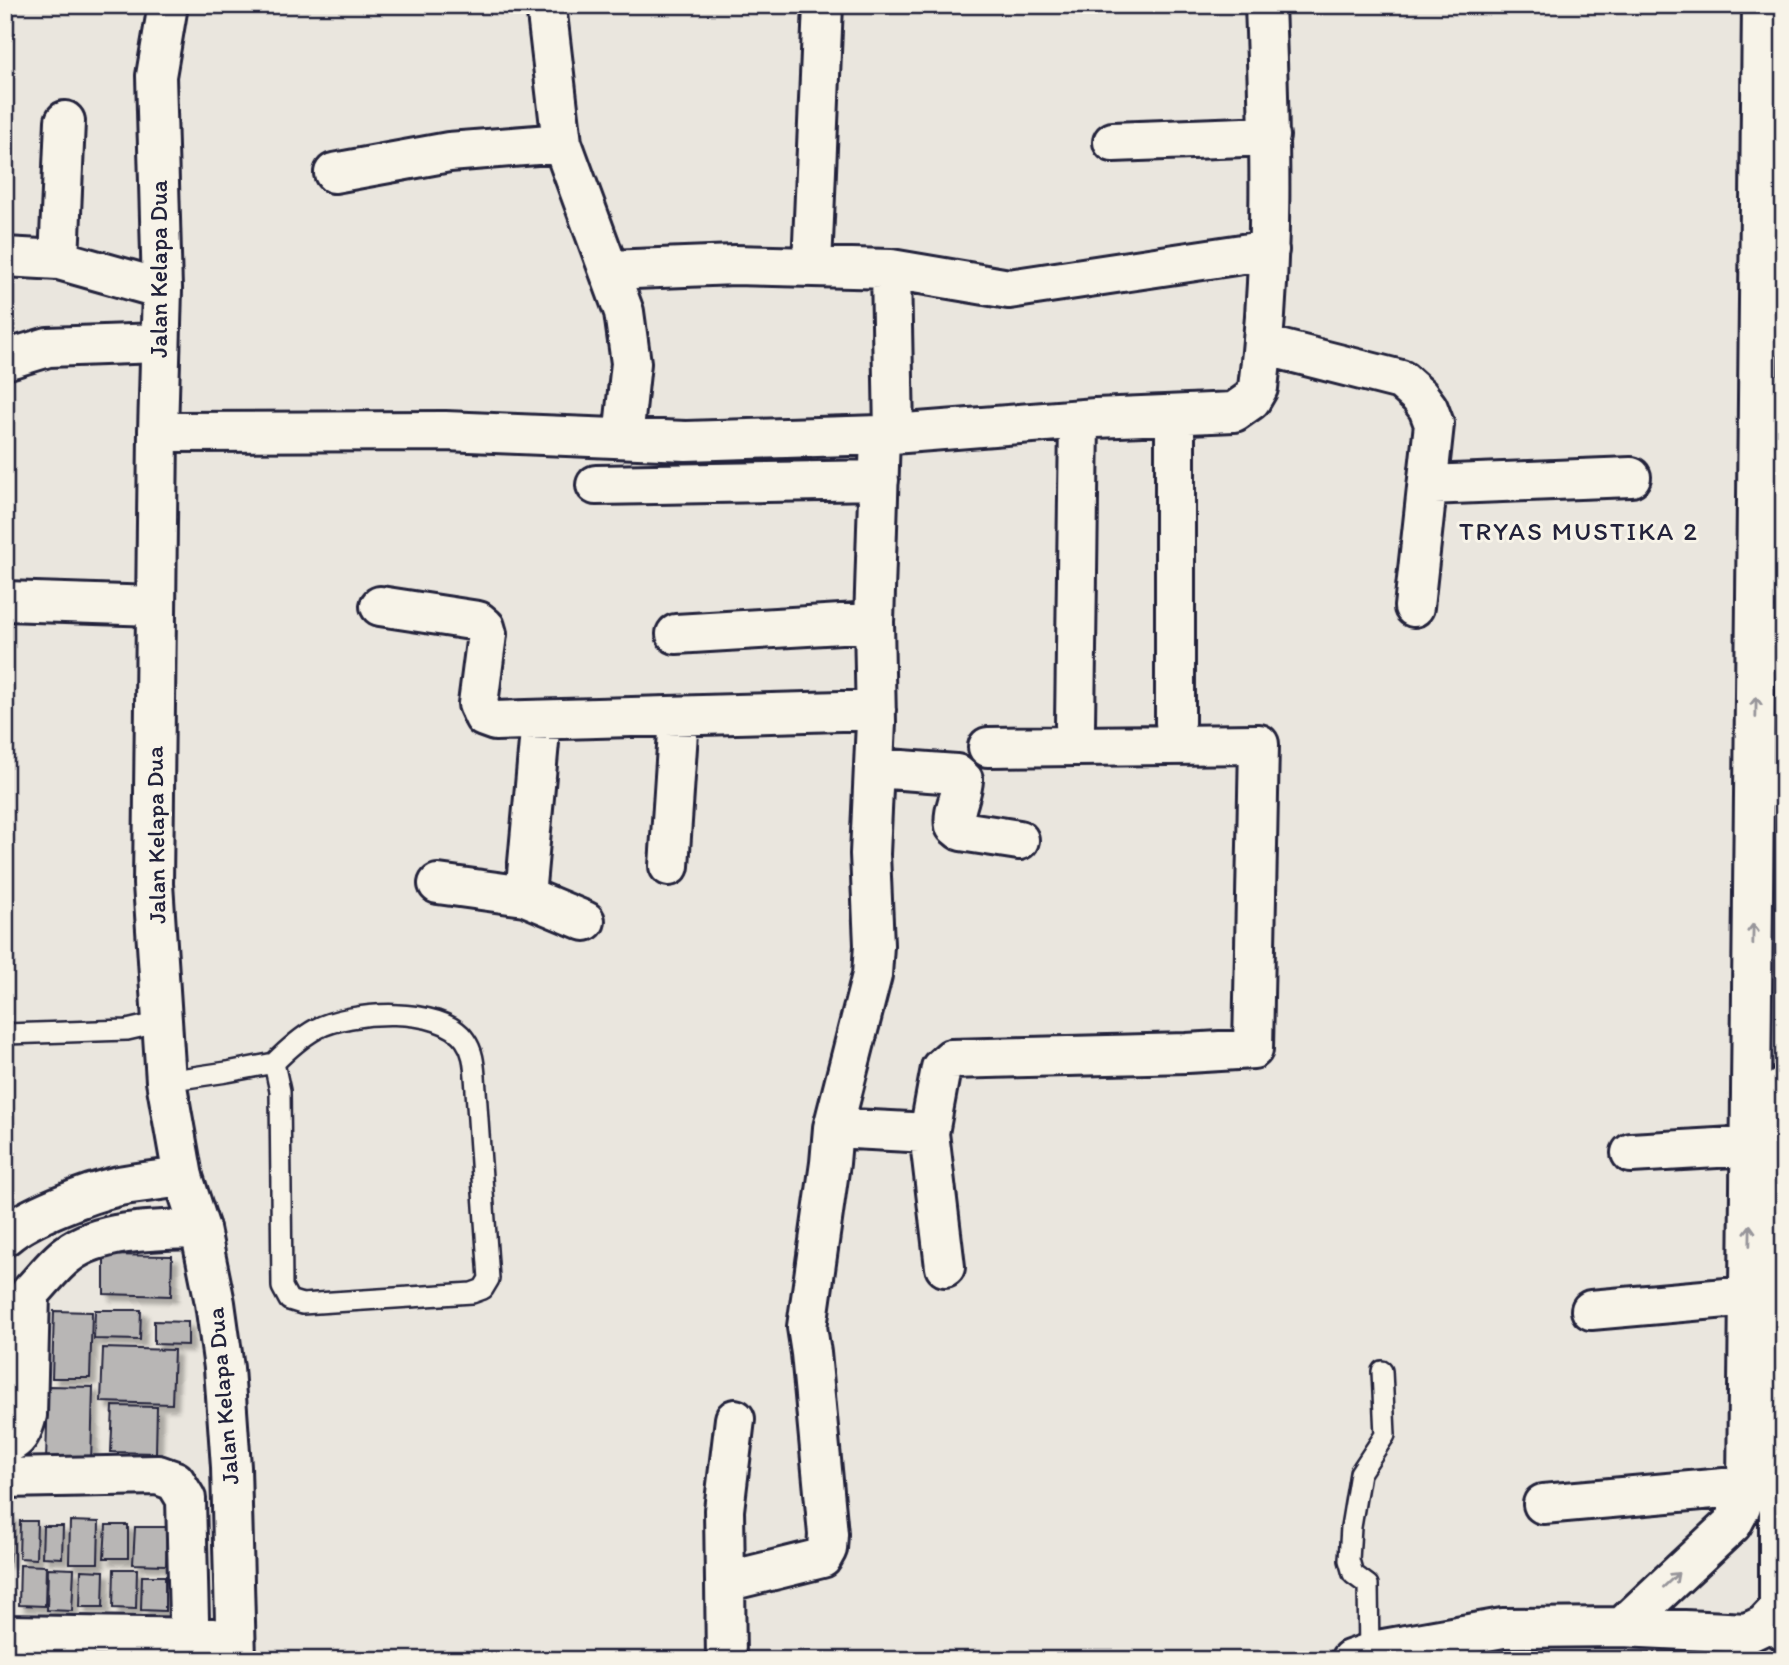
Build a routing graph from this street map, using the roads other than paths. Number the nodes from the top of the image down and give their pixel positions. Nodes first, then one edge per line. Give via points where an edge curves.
1 (168, 5) edge
2 (545, 5) edge
3 (823, 5) edge
4 (1265, 5) edge
5 (1762, 5) edge
6 (65, 121) dead end
7 (1270, 136) junction
8 (562, 142) junction
9 (1113, 142) dead end
10 (334, 173) dead end
11 (1269, 250) junction
12 (5, 257) edge
13 (59, 260) junction
14 (812, 266) junction
15 (891, 269) junction
16 (609, 270) junction
17 (162, 289) junction
18 (1771, 320) edge
19 (159, 343) junction
20 (1263, 345) junction
21 (5, 360) edge
22 (1175, 415) junction
23 (1079, 421) junction
24 (158, 432) junction
25 (887, 434) junction
26 (623, 438) junction
27 (1631, 477) dead end
28 (879, 480) junction
29 (596, 485) dead end
30 (1428, 485) junction
31 (5, 601) edge
32 (155, 606) junction
33 (380, 606) dead end
34 (1414, 607) dead end
35 (874, 622) junction
36 (676, 634) dead end
37 (1770, 665) edge
38 (876, 710) junction
39 (679, 717) junction
40 (541, 720) junction
41 (1175, 723) dead end
42 (1075, 725) dead end
43 (988, 747) dead end
44 (874, 768) junction
45 (1019, 840) dead end
46 (668, 866) dead end
47 (438, 884) dead end
48 (525, 895) junction
49 (585, 921) dead end
50 (1768, 990) edge
51 (162, 1022) junction
52 (6, 1034) edge
53 (274, 1063) junction
54 (166, 1080) junction
55 (1784, 1087) edge
56 (832, 1128) junction
57 (929, 1133) junction
58 (1751, 1146) junction
59 (1631, 1153) dead end
60 (183, 1177) junction
61 (200, 1228) junction
62 (5, 1236) edge
63 (945, 1267) dead end
64 (1749, 1296) junction
65 (1591, 1310) dead end
66 (1764, 1363) junction
67 (1382, 1371) dead end
68 (735, 1419) dead end
69 (5, 1443) edge
70 (5, 1478) edge
71 (1747, 1486) junction
72 (1543, 1504) dead end
73 (725, 1582) junction
74 (1782, 1600) edge
75 (1622, 1627) junction
76 (5, 1635) edge
77 (235, 1648) edge
78 (189, 1649) edge
79 (1359, 1656) edge
80 (726, 1660) edge

1 - 17 street, Jalan Kelapa Dua via 156,76
2 - 8 street
3 - 14 street
4 - 7 street
5 - 18 street
6 - 13 street
7 - 9 street
7 - 11 street
8 - 10 street via 449,152
8 - 16 street
11 - 15 street via 1009,289
11 - 20 street
12 - 13 street
13 - 17 street
14 - 15 street
14 - 16 street
15 - 25 street
16 - 26 street via 624,312 631,362
17 - 19 street, Jalan Kelapa Dua
18 - 37 street
19 - 21 street via 48,347
19 - 24 street, Jalan Kelapa Dua
20 - 22 street via 1258,388 1251,400 1234,412
20 - 30 street via 1401,380 1419,396 1434,424
22 - 23 street
22 - 41 street
23 - 25 street
23 - 42 street
24 - 26 street via 445,431
24 - 32 street, Jalan Kelapa Dua
25 - 26 street via 686,441
25 - 28 street
27 - 30 street
28 - 29 street
28 - 35 street
30 - 34 street
31 - 32 street
32 - 51 street, Jalan Kelapa Dua via 153,884
33 - 40 street via 478,621 487,634 478,704 484,717
35 - 36 street
35 - 38 street
50 -> 37 street
38 - 39 street
38 - 44 street
39 - 40 street
39 - 46 street
40 - 48 street
43 - 57 street via 1259,744 1253,1049 951,1059 941,1068
44 - 45 street via 956,775 963,780 955,826 961,831
44 - 56 street via 872,975
47 - 48 street
48 - 49 street
50 - 58 street
51 - 52 lane via 127,1031
51 - 54 street, Jalan Kelapa Dua
53 - 53 lane via 280,1091 282,1287 289,1300 302,1304 484,1289 489,1279 475,1076 473,1056 464,1038 426,1018 398,1014 352,1019 318,1028
53 - 54 lane
54 - 60 street, Jalan Kelapa Dua
55 - 66 street
56 - 57 street
56 - 73 street via 807,1327 827,1549 822,1558
57 - 63 street
58 - 59 street
64 -> 58 street
60 - 61 street, Jalan Kelapa Dua
60 - 62 street via 117,1186 55,1209
61 - 69 street via 100,1238 68,1254 30,1293 27,1415 17,1437
61 - 77 street, Jalan Kelapa Dua via 224,1368
64 - 65 street
64 - 66 street
66 - 71 street
66 - 74 street
67 - 79 lane via 1385,1435 1360,1473 1351,1527 1353,1574 1368,1585
68 - 73 street via 724,1510
70 - 78 street via 158,1475 175,1481 186,1499
71 - 72 street
75 -> 71 street via 1732,1524
73 - 80 street
74 - 75 street via 1764,1625 1747,1633
75 - 79 street via 1503,1628
76 - 78 street
77 - 78 street

